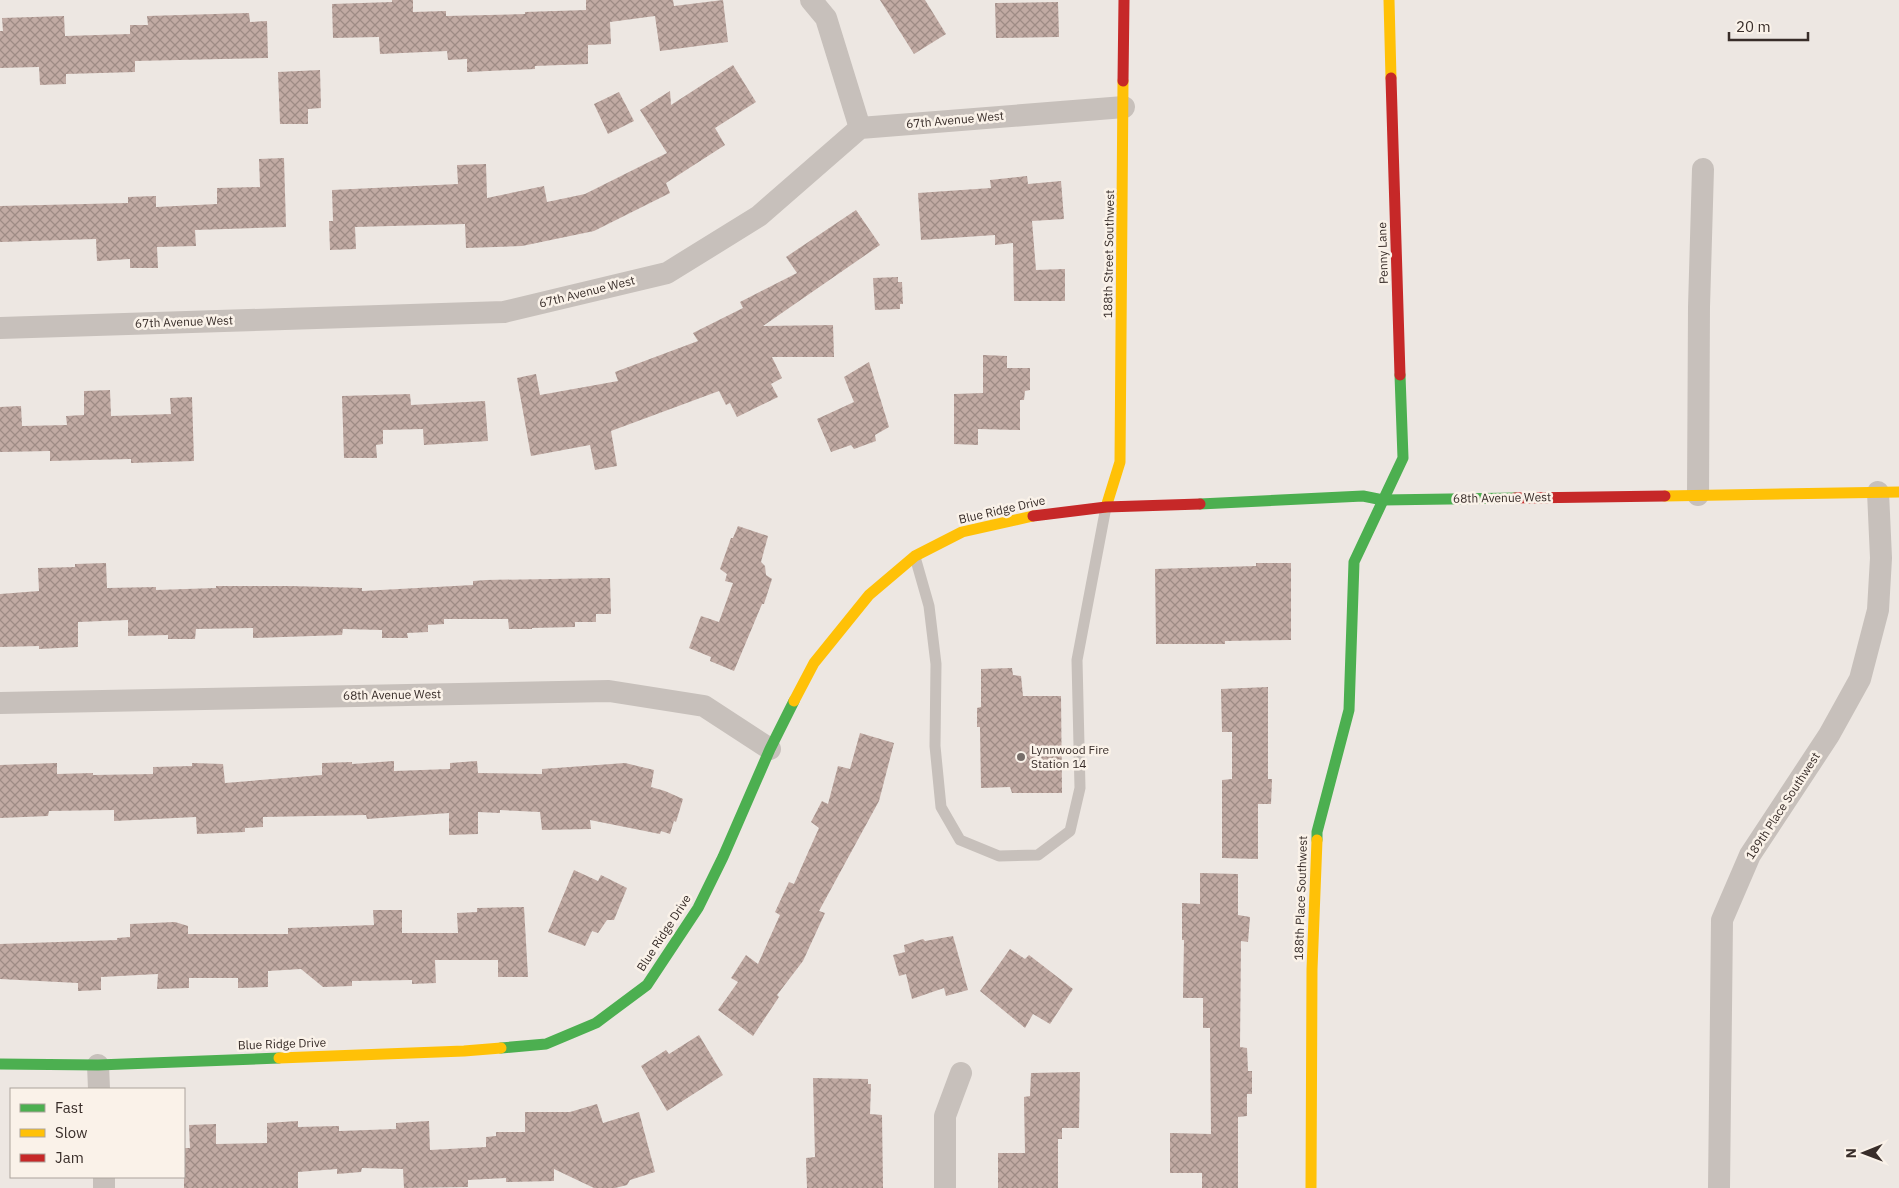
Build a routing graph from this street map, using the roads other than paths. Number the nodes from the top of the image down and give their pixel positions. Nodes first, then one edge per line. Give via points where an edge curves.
1 (811, 0) edge
2 (1124, 0) edge
3 (1389, 0) edge
4 (1124, 107) junction
5 (860, 128) junction
6 (1703, 169) dead end
7 (0, 328) edge
8 (1888, 492) edge
9 (1698, 495) junction
10 (1383, 500) junction
11 (1106, 507) junction
12 (915, 556) junction
13 (0, 703) edge
14 (770, 750) junction
15 (0, 1064) edge
16 (98, 1065) junction
17 (960, 1073) dead end
18 (99, 1088) edge
19 (946, 1188) edge
20 (1311, 1188) edge
21 (1719, 1188) edge

1 - 5 street via 826,18
2 - 4 street, 188th Street Southwest
3 - 10 street, Penny Lane via 1403,458
4 - 5 street, 67th Avenue West
4 - 11 street, 188th Street Southwest via 1120,462
5 - 7 street, 67th Avenue West via 759,216 667,273 504,312
6 - 9 street
8 - 9 street, 68th Avenue West
8 - 21 street, 189th Place Southwest via 1878,610 1860,679 1829,735 1750,854 1722,920
9 - 10 street, 68th Avenue West
10 - 11 street, 68th Avenue West via 1363,496 1151,508
10 - 20 street, 188th Place Southwest via 1354,562 1349,710 1317,832 1312,969
11 - 12 street, Blue Ridge Drive via 1019,518 962,532
11 - 12 lane via 1078,660 1080,788 1070,831 1038,855 998,856 960,840 941,807 935,746 936,664 929,606
12 - 14 street, Blue Ridge Drive via 868,595 814,663
13 - 14 street, 68th Avenue West via 609,691 704,706
14 - 16 street, Blue Ridge Drive via 698,908 647,985 596,1023 546,1044 464,1051
15 - 16 street, Blue Ridge Drive
16 - 18 street
17 - 19 street via 945,1116

